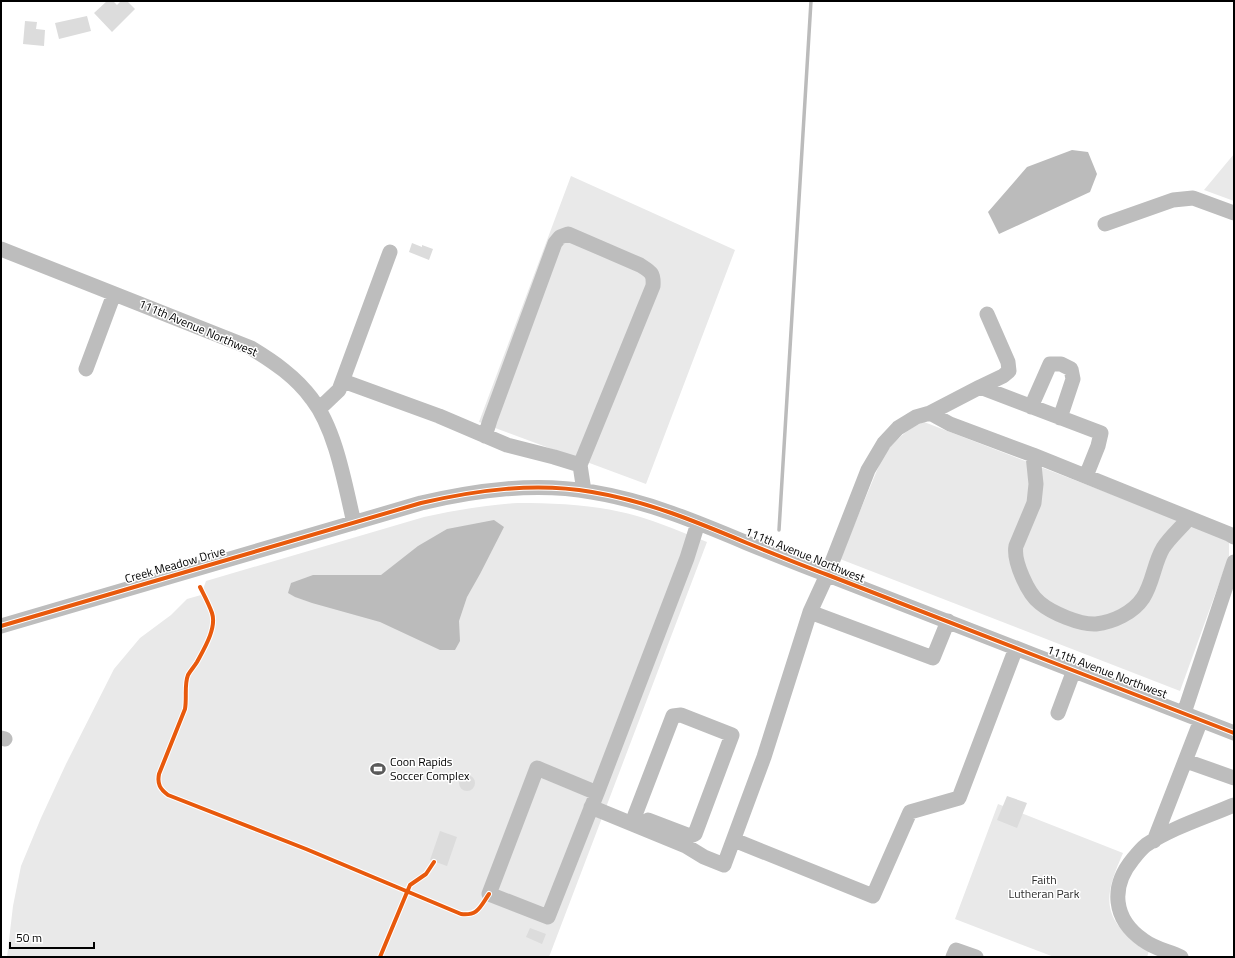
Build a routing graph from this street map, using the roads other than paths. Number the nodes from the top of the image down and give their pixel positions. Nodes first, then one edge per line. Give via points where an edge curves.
1 (1234, 213) edge
2 (1105, 224) dead end
3 (1, 249) edge
4 (390, 252) dead end
5 (114, 294) junction
6 (987, 314) dead end
7 (86, 369) dead end
8 (343, 381) junction
9 (980, 387) junction
10 (1031, 407) junction
11 (319, 409) junction
12 (930, 413) junction
13 (1060, 418) junction
14 (485, 436) junction
15 (1033, 455) junction
16 (580, 465) junction
17 (1086, 476) junction
18 (584, 491) junction
19 (1189, 518) junction
20 (354, 522) junction
21 (698, 523) junction
22 (1234, 537) edge
23 (1234, 562) edge
24 (827, 575) junction
25 (810, 612) junction
26 (948, 622) junction
27 (1, 626) edge
28 (1016, 648) junction
29 (1074, 670) junction
30 (1058, 713) dead end
31 (1184, 713) junction
32 (1202, 720) junction
33 (1234, 733) edge
34 (1186, 761) junction
35 (1234, 778) edge
36 (597, 793) junction
37 (1234, 805) edge
38 (591, 807) junction
39 (607, 815) junction
40 (635, 815) junction
41 (734, 840) junction
42 (1154, 841) junction
43 (953, 957) edge
44 (976, 957) edge
45 (1181, 957) edge

1 - 2 street via 1193,198 1173,200
3 - 5 street, 111th Avenue Northwest
4 - 8 street
5 - 7 street
5 - 11 street, 111th Avenue Northwest via 251,348 294,379
6 - 9 street via 1008,362 1009,371
8 - 11 street via 339,390
8 - 14 street via 439,416
9 - 10 street
9 - 12 street
10 - 13 street
10 - 13 street via 1050,364 1061,364 1071,369 1073,380
11 - 20 street, 111th Avenue Northwest via 337,454
12 - 15 street via 950,424
12 - 24 street via 916,417 898,428 884,444 868,470
13 - 17 street via 1101,433
14 - 16 street via 507,445
14 - 16 street via 554,243 568,234 640,266 651,272 654,278 653,286
15 - 17 street
15 - 19 street via 1036,484 1034,503 1015,552 1016,560 1032,594 1048,610 1071,619 1095,624 1133,610 1143,598 1163,548
16 - 18 street
17 - 19 street
18 - 20 street, 111th Avenue Northwest via 526,488 457,494
18 - 21 street, 111th Avenue Northwest via 660,508
19 - 22 street
20 - 27 street, Creek Meadow Drive
21 - 24 street, 111th Avenue Northwest
21 - 36 street
23 - 31 street
24 - 25 street
24 - 26 street, 111th Avenue Northwest
25 - 26 street via 933,658
25 - 41 street
26 - 28 street, 111th Avenue Northwest
28 - 29 street, 111th Avenue Northwest
28 - 41 street via 959,798 910,812 873,896
29 - 30 street
29 - 31 street, 111th Avenue Northwest
31 - 32 street, 111th Avenue Northwest
32 - 33 street, 111th Avenue Northwest
32 - 34 street
34 - 35 street
34 - 42 street
36 - 38 street
36 - 38 street via 537,768 489,894 548,917
37 - 42 street
38 - 39 street
39 - 40 street via 622,810
39 - 41 street via 686,846 724,865
40 - 40 street via 690,836 695,834 732,735 680,714 673,716
42 - 45 street via 1144,846 1122,877 1117,894 1120,914 1129,929 1143,940
43 - 44 street via 956,950

